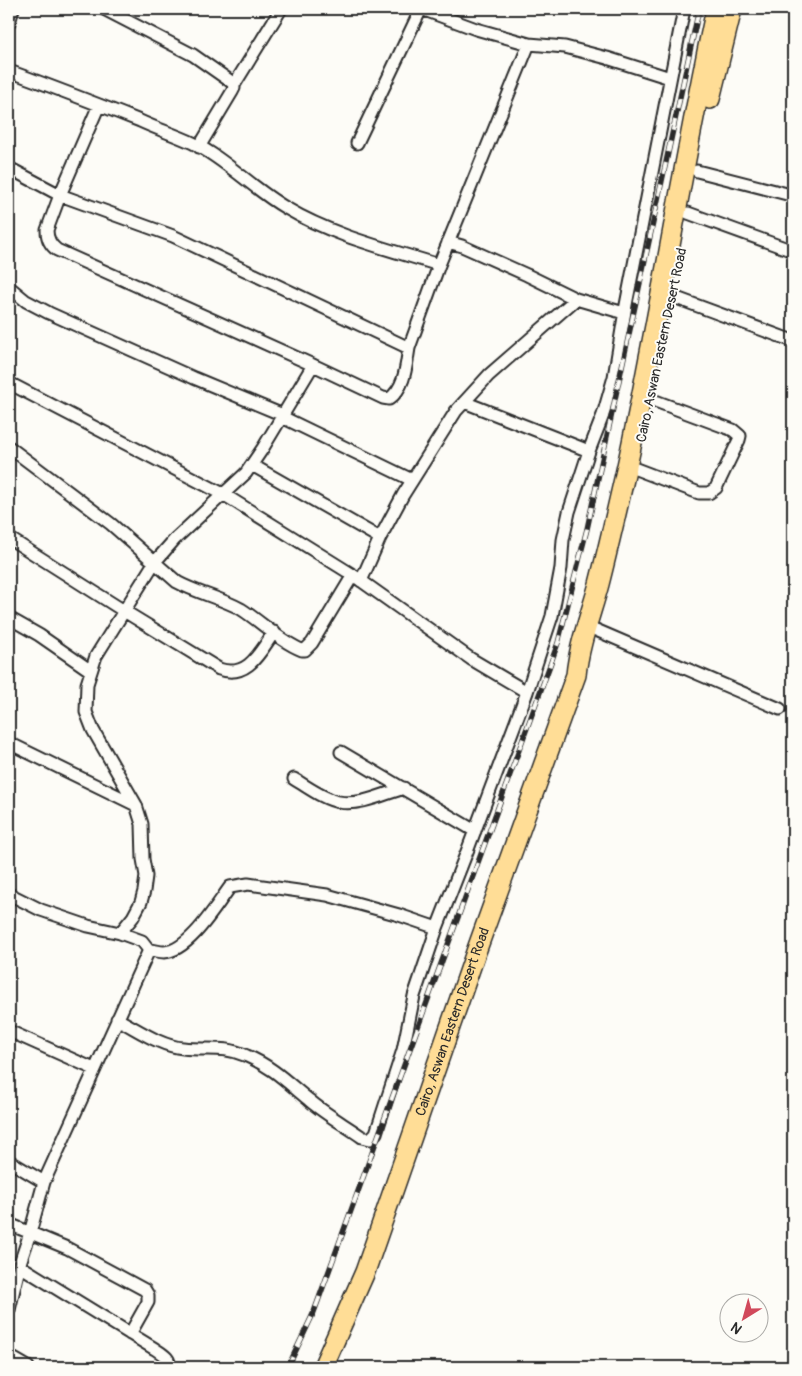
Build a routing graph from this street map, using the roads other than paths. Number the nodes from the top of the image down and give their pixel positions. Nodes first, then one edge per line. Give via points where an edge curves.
1 (13, 9) edge
2 (104, 9) edge
3 (281, 9) edge
4 (422, 9) edge
5 (684, 9) edge
6 (716, 9) edge
7 (732, 9) edge
8 (9, 23) edge
9 (529, 44) junction
10 (9, 71) edge
11 (670, 78) junction
12 (234, 85) junction
13 (100, 105) junction
14 (357, 143) dead end
15 (199, 147) junction
16 (9, 168) edge
17 (697, 170) junction
18 (793, 193) edge
19 (60, 194) junction
20 (688, 213) junction
21 (448, 242) junction
22 (793, 251) edge
23 (439, 265) junction
24 (9, 287) edge
25 (671, 296) junction
26 (576, 298) junction
27 (624, 313) junction
28 (793, 341) edge
29 (409, 348) junction
30 (313, 365) junction
31 (9, 383) edge
32 (650, 398) junction
33 (464, 402) junction
34 (283, 416) junction
35 (9, 447) edge
36 (589, 451) junction
37 (252, 465) junction
38 (636, 469) junction
39 (412, 480) junction
40 (223, 494) junction
41 (9, 538) edge
42 (380, 538) junction
43 (154, 563) junction
44 (357, 578) junction
45 (124, 612) junction
46 (9, 618) edge
47 (596, 630) junction
48 (274, 632) junction
49 (91, 671) junction
50 (576, 675) junction
51 (527, 692) junction
52 (780, 709) dead end
53 (9, 743) edge
54 (341, 752) dead end
55 (294, 779) dead end
56 (404, 788) junction
57 (136, 805) junction
58 (475, 831) junction
59 (9, 894) edge
60 (436, 928) junction
61 (120, 933) junction
62 (149, 950) junction
63 (117, 1019) junction
64 (9, 1031) edge
65 (94, 1069) junction
66 (9, 1161) edge
67 (44, 1182) junction
68 (9, 1224) edge
69 (30, 1233) junction
70 (20, 1266) junction
71 (9, 1310) edge
72 (130, 1334) junction
73 (9, 1356) edge
74 (25, 1367) edge
75 (169, 1367) edge
76 (323, 1367) edge

1 - 8 street
2 - 12 street via 193,55 226,76
3 - 12 street
4 - 9 street
4 - 14 street
5 - 11 street
6 - 50 highway, Cairo, Aswan Eastern Desert Road via 630,448
7 - 17 highway, Cairo, Aswan Eastern Desert Road via 712,87
9 - 11 street via 565,47
9 - 21 street
10 - 13 street
11 - 27 street
12 - 15 street
13 - 15 street
13 - 19 street
15 - 23 street via 293,212 361,241
16 - 19 street
17 - 18 street
17 - 20 highway, Cairo, Aswan Eastern Desert Road
19 - 29 street via 173,236
19 - 30 street via 47,230 50,244 57,250
20 - 22 street
20 - 25 highway, Cairo, Aswan Eastern Desert Road
21 - 23 street
21 - 26 street
23 - 29 street
24 - 34 street via 49,313
25 - 28 street
25 - 32 highway, Cairo, Aswan Eastern Desert Road
26 - 27 street
26 - 33 street via 489,375
27 - 36 street via 614,377
29 - 30 street via 401,385 389,400
30 - 34 street
31 - 40 street
32 - 38 highway, Cairo, Aswan Eastern Desert Road
32 - 38 street via 734,430 740,436 716,488 710,493 698,493
33 - 36 street
33 - 39 street
34 - 37 street
34 - 39 street
35 - 43 street via 110,524
36 - 51 street via 569,512 552,616
37 - 40 street
37 - 42 street
38 - 47 highway, Cairo, Aswan Eastern Desert Road
39 - 42 street
40 - 43 street
40 - 44 street
41 - 45 street
42 - 44 street
43 - 45 street
43 - 48 street via 177,582 240,609
44 - 48 street via 305,650
44 - 51 street via 471,659
45 - 48 street via 211,665 232,673 248,666
45 - 49 street via 96,656
46 - 49 street
47 - 50 highway, Cairo, Aswan Eastern Desert Road via 587,661
47 - 52 street
49 - 57 street via 86,684 86,712
50 - 76 highway, Cairo, Aswan Eastern Desert Road via 364,1272
51 - 58 street
53 - 57 street
54 - 56 street
55 - 56 street via 338,802 348,803
56 - 58 street
57 - 61 street via 142,824 146,876 144,891 133,917
58 - 60 street
59 - 61 street via 42,910
60 - 62 street via 328,895 248,884 230,887 196,933 177,948 166,952
60 - 63 street via 414,996 403,1050 376,1133 370,1139 362,1137 310,1101 276,1071 248,1056 229,1049 182,1048 164,1043
61 - 62 street via 142,941
62 - 63 street
63 - 65 street
64 - 65 street
65 - 67 street
66 - 67 street
67 - 69 street
68 - 69 street
69 - 70 street
69 - 72 street via 67,1248 146,1290 148,1302
70 - 71 street
70 - 72 street
72 - 75 street via 165,1356 170,1362
73 - 74 street

